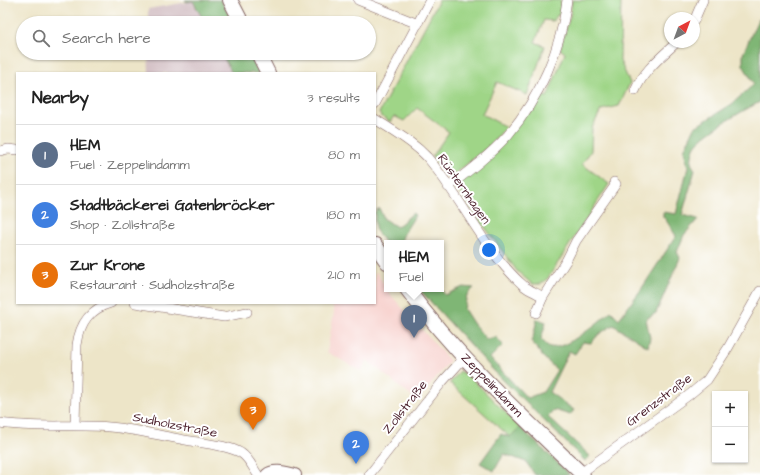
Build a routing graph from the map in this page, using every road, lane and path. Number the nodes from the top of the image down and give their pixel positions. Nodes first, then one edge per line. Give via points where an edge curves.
1 (230, 0) edge
2 (358, 0) edge
3 (430, 0) edge
4 (567, 0) edge
5 (703, 0) edge
6 (698, 12) edge
7 (238, 16) edge
8 (418, 24) junction
9 (671, 48) edge
10 (262, 60) edge
11 (268, 72) edge
12 (635, 91) dead end
13 (376, 102) edge
14 (376, 120) edge
15 (16, 150) edge
16 (0, 151) edge
17 (614, 182) dead end
18 (448, 187) junction
19 (376, 246) edge
20 (384, 258) edge
21 (760, 291) edge
22 (410, 292) edge
23 (542, 297) junction
24 (108, 304) edge
25 (141, 304) edge
26 (247, 312) dead end
27 (536, 313) dead end
28 (465, 357) junction
29 (0, 423) edge
30 (75, 426) junction
31 (582, 474) edge
32 (258, 475) edge
33 (267, 475) edge
34 (295, 475) edge
35 (369, 475) edge

1 - 7 main road
2 - 8 street
3 - 8 street
4 - 18 street via 553,58 533,100 507,135 488,155
5 - 6 street
8 - 13 street
9 - 12 street via 646,71
10 - 11 main road
14 - 18 street, Rüsternhagen via 416,147
15 - 16 street
17 - 23 street via 616,184 576,241
18 - 23 street, Rüsternhagen via 485,242 507,268 525,287
19 - 20 main road
21 - 31 street, Grenzstraße via 707,380
22 - 28 main road, Zeppelindamm
23 - 27 street
24 - 30 street via 101,306 87,317 78,335
25 - 26 street via 224,317
28 - 31 main road, Zeppelindamm
28 - 35 street, Zollstraße
29 - 30 street, Sudholzstraße via 44,427
30 - 32 street, Sudholzstraße via 119,428 227,448 243,454
33 - 34 street via 270,472 277,472

